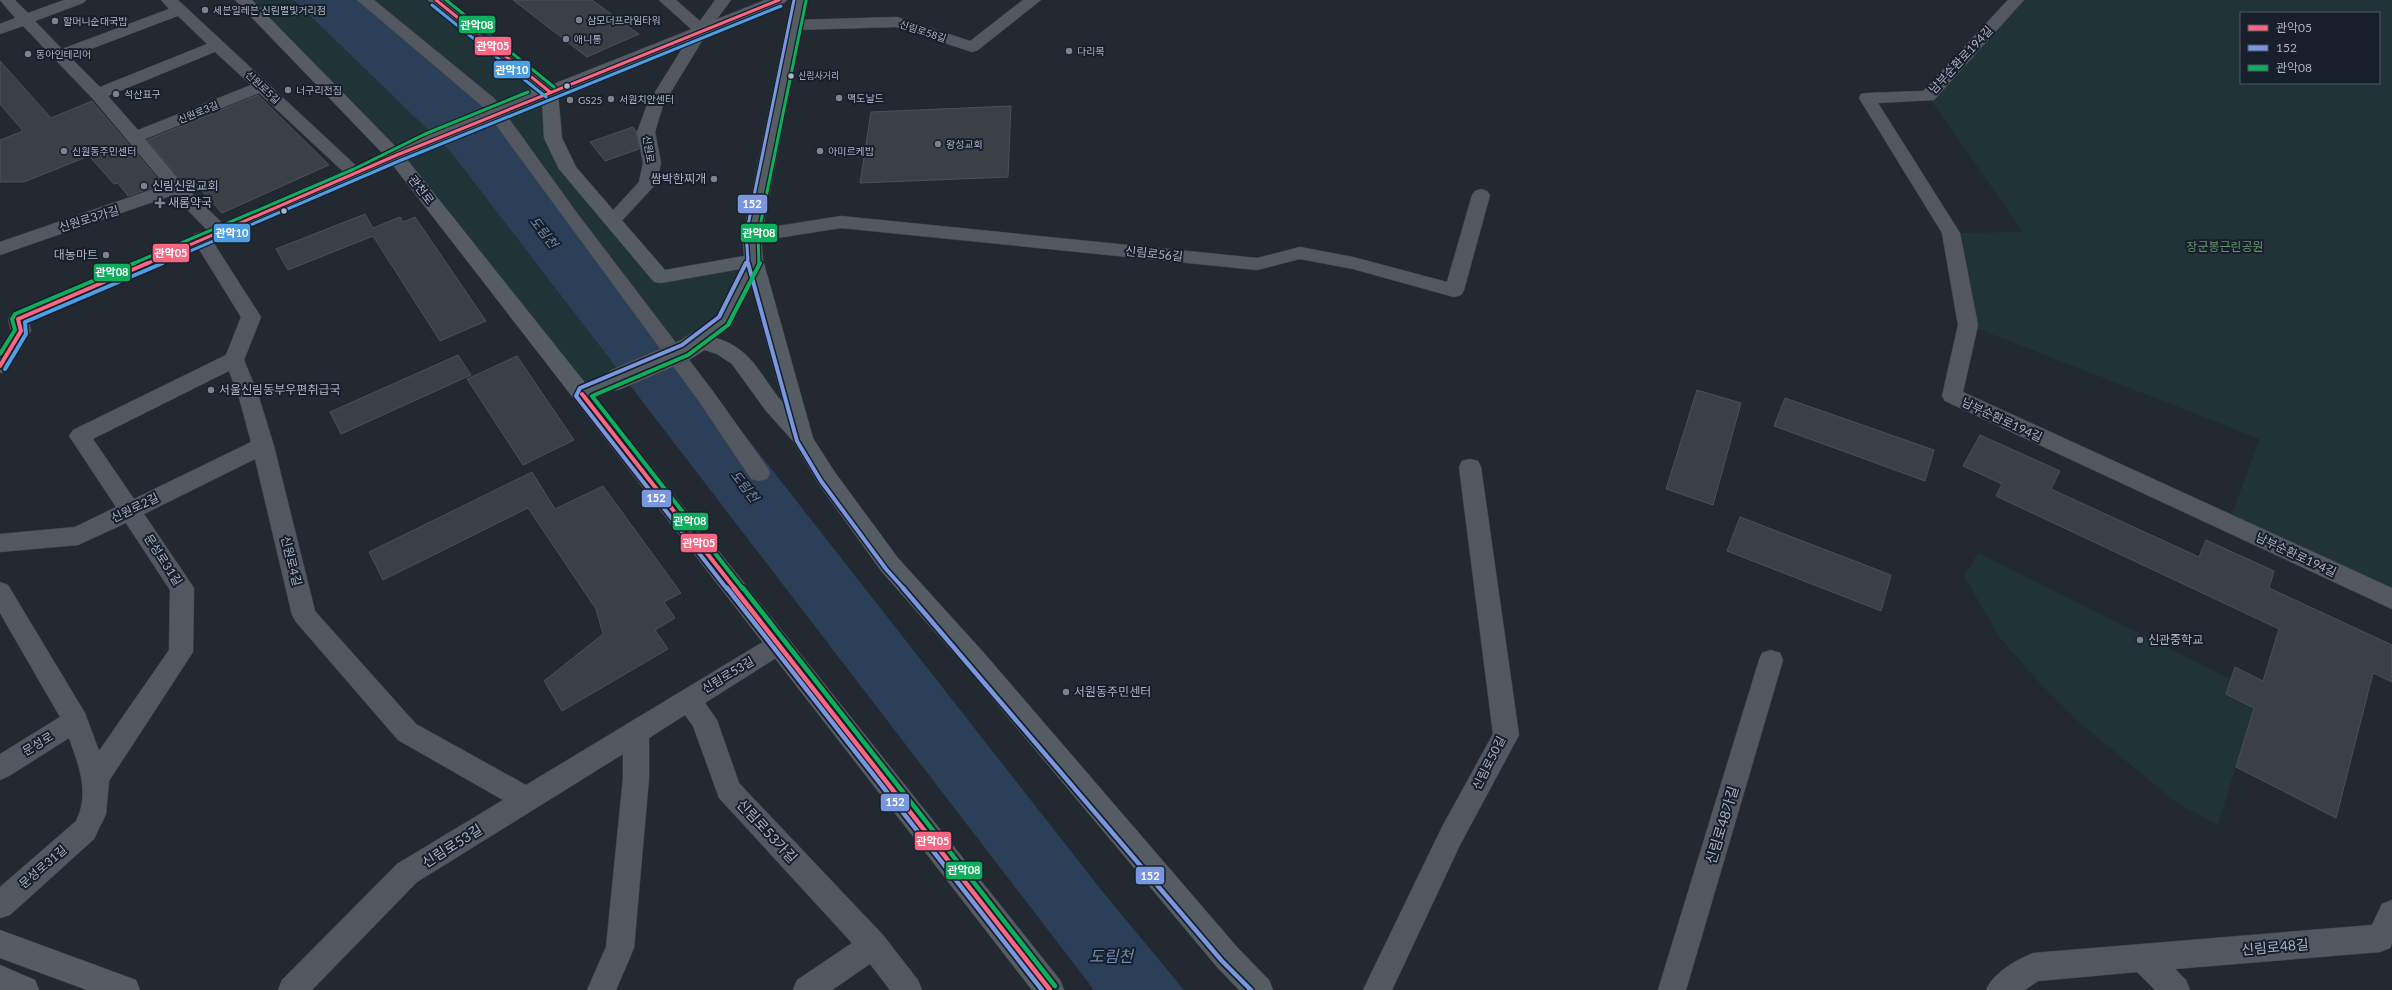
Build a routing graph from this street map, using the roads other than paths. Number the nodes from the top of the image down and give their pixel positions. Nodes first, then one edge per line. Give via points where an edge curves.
1 (7, 0) edge
2 (78, 0) edge
3 (243, 0) edge
4 (364, 0) edge
5 (436, 0) edge
6 (667, 0) edge
7 (723, 0) edge
8 (779, 0) edge
9 (800, 0) edge
10 (1033, 0) edge
11 (2016, 0) edge
12 (174, 5) edge
13 (26, 20) junction
14 (795, 25) junction
15 (0, 29) edge
16 (701, 30) junction
17 (218, 45) junction
18 (59, 56) junction
19 (262, 86) junction
20 (550, 92) junction
21 (98, 94) junction
22 (134, 138) junction
23 (394, 156) junction
24 (356, 174) junction
25 (176, 187) junction
26 (1481, 195) dead end
27 (612, 221) junction
28 (210, 235) junction
29 (752, 236) junction
30 (0, 249) edge
31 (754, 260) junction
32 (699, 341) junction
33 (234, 360) junction
34 (0, 366) edge
35 (582, 394) junction
36 (803, 439) junction
37 (263, 446) junction
38 (1470, 467) dead end
39 (759, 473) dead end
40 (131, 510) junction
41 (0, 543) edge
42 (0, 592) edge
43 (2392, 599) edge
44 (779, 644) junction
45 (1771, 660) dead end
46 (688, 700) junction
47 (76, 721) junction
48 (636, 732) junction
49 (0, 768) edge
50 (96, 778) junction
51 (526, 799) junction
52 (0, 905) edge
53 (2392, 914) edge
54 (0, 944) edge
55 (873, 945) junction
56 (2143, 958) junction
57 (0, 979) edge
58 (25, 990) edge
59 (126, 990) edge
60 (292, 990) edge
61 (601, 990) edge
62 (807, 990) edge
63 (908, 990) edge
64 (1050, 990) edge
65 (1259, 990) edge
66 (1377, 990) edge
67 (1672, 990) edge
68 (2000, 990) edge
69 (2176, 990) edge

1 - 13 street
2 - 13 street
3 - 23 main road, 관천로
4 - 39 street via 488,102 705,395
5 - 20 main road
6 - 16 street
7 - 16 street, 신원로
8 - 16 main road
9 - 14 main road
10 - 14 street, 신림로58길 via 972,47 897,22
11 - 43 street, 남부순환로194길 via 1928,96 1867,98 1951,233 1968,325 1952,396
12 - 17 street, 신원로5길
12 - 18 street
13 - 15 street
13 - 18 street
14 - 29 main road
16 - 20 main road
16 - 27 street, 신원로 via 649,118 646,132 652,163 647,184
17 - 19 street, 신원로5길
17 - 21 street
18 - 21 street
19 - 22 street, 신원로3길
19 - 24 street, 신원로5길
20 - 23 main road, bridge via 427,140
20 - 27 main road via 553,138 568,169
21 - 22 street
22 - 25 street
23 - 24 main road
23 - 35 main road, 관천로
24 - 28 main road
25 - 28 street
25 - 30 street, 신원로3가길 via 124,208
26 - 29 street, 신림로56길 via 1454,290 1353,263 1300,253 1257,264 841,222
27 - 31 main road via 661,277
28 - 33 street via 251,317
28 - 34 main road via 18,319 21,331
29 - 31 main road
31 - 32 main road via 724,321
31 - 36 main road
32 - 35 main road, bridge via 669,357
32 - 36 main road via 721,346 737,355 766,396
33 - 37 street, 신원로4길 via 248,394
33 - 40 street, 문성로31길 via 80,436
35 - 44 main road, 관천로
36 - 65 main road via 826,477 890,565 975,660 1227,957
37 - 40 street, 신원로2길
37 - 51 street, 신원로4길 via 304,615 407,732
38 - 66 street, 신림로50길 via 1506,735 1451,836
40 - 41 street, 신원로2길 via 78,536
40 - 50 street, 문성로31길 via 182,588 181,652
42 - 47 street
44 - 46 street, 신림로53길
44 - 64 main road, 관천로
45 - 67 street, 신림로48가길
46 - 48 street, 신림로53길
46 - 55 street, 신림로53가길 via 704,720 728,790
47 - 49 street, 문성로
47 - 50 street
48 - 51 street, 신림로53길
48 - 61 street via 636,778 620,948
50 - 52 street, 문성로31길 via 93,814 85,830
51 - 60 street, 신림로53길 via 407,873
53 - 56 street, 신림로48길 via 2380,938
54 - 59 main road
55 - 62 street
55 - 63 street, 신림로53가길
56 - 68 street, 신림로48길 via 2033,967
56 - 69 street
57 - 58 main road

